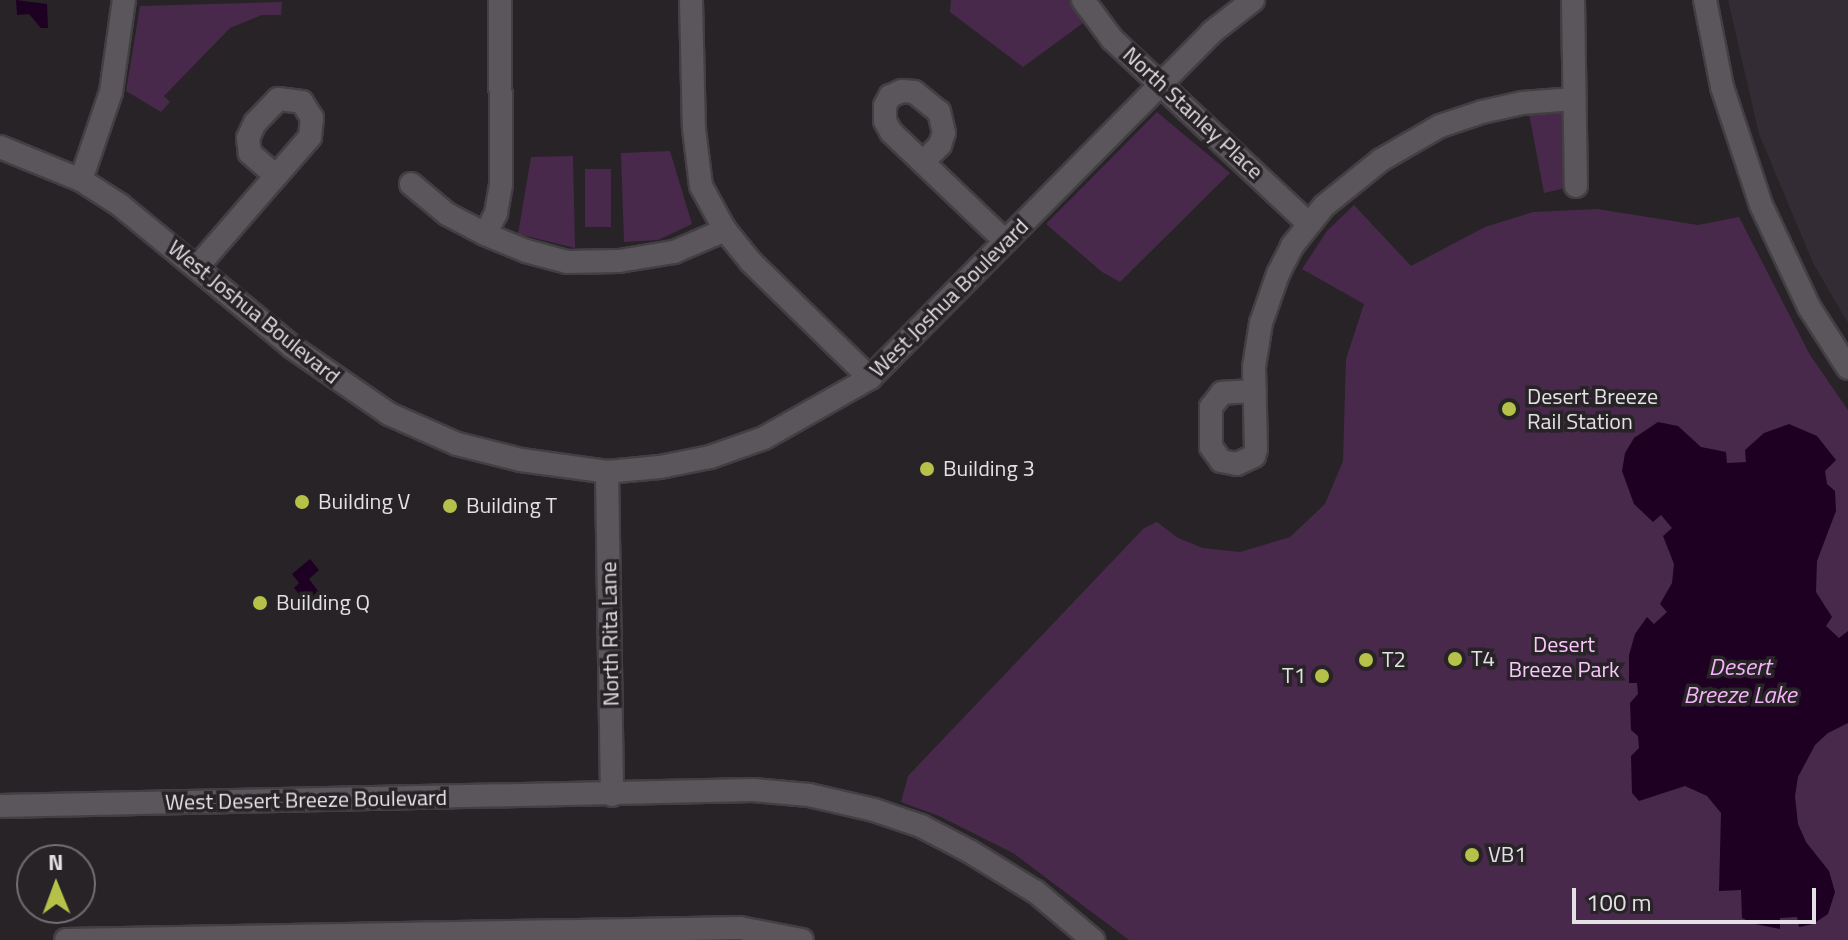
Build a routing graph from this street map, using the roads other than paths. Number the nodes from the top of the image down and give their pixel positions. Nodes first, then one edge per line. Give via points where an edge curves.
1 (124, 0) edge
2 (500, 0) edge
3 (691, 0) edge
4 (1083, 0) edge
5 (1253, 0) edge
6 (1573, 0) edge
7 (1705, 0) edge
8 (1161, 82) junction
9 (1574, 99) junction
10 (0, 147) edge
11 (924, 161) dead end
12 (276, 176) dead end
13 (81, 180) junction
14 (411, 184) dead end
15 (1576, 186) dead end
16 (1308, 223) junction
17 (725, 230) junction
18 (485, 234) junction
19 (1005, 241) junction
20 (198, 266) junction
21 (1848, 368) edge
22 (870, 378) junction
23 (1255, 391) dead end
24 (607, 472) junction
25 (612, 795) junction
26 (0, 806) edge
27 (66, 940) edge
28 (802, 940) edge
29 (1093, 940) edge

1 - 13 street via 111,92
2 - 18 street via 501,184 496,213
3 - 17 street via 701,186
4 - 8 street, North Stanley Place via 1112,39
5 - 8 street, West Joshua Boulevard
6 - 9 street
7 - 21 street via 1722,87 1761,205 1809,307
8 - 16 street, North Stanley Place
8 - 19 street, West Joshua Boulevard
9 - 15 street
9 - 16 street via 1495,109 1440,126 1381,160
10 - 13 street, West Joshua Boulevard
11 - 19 street
12 - 20 street
13 - 20 street, West Joshua Boulevard
14 - 18 street via 447,214
16 - 23 street via 1278,274 1265,309
17 - 18 street via 674,252 567,262
17 - 22 street
19 - 22 street, West Joshua Boulevard
20 - 24 street, West Joshua Boulevard via 292,347 389,414 457,444
22 - 24 street, West Joshua Boulevard via 764,438 710,457
24 - 25 street, North Rita Lane
25 - 26 street, West Desert Breeze Boulevard
25 - 29 street, West Desert Breeze Boulevard via 753,790 809,795 874,810 921,826 995,864
27 - 28 street via 740,928

